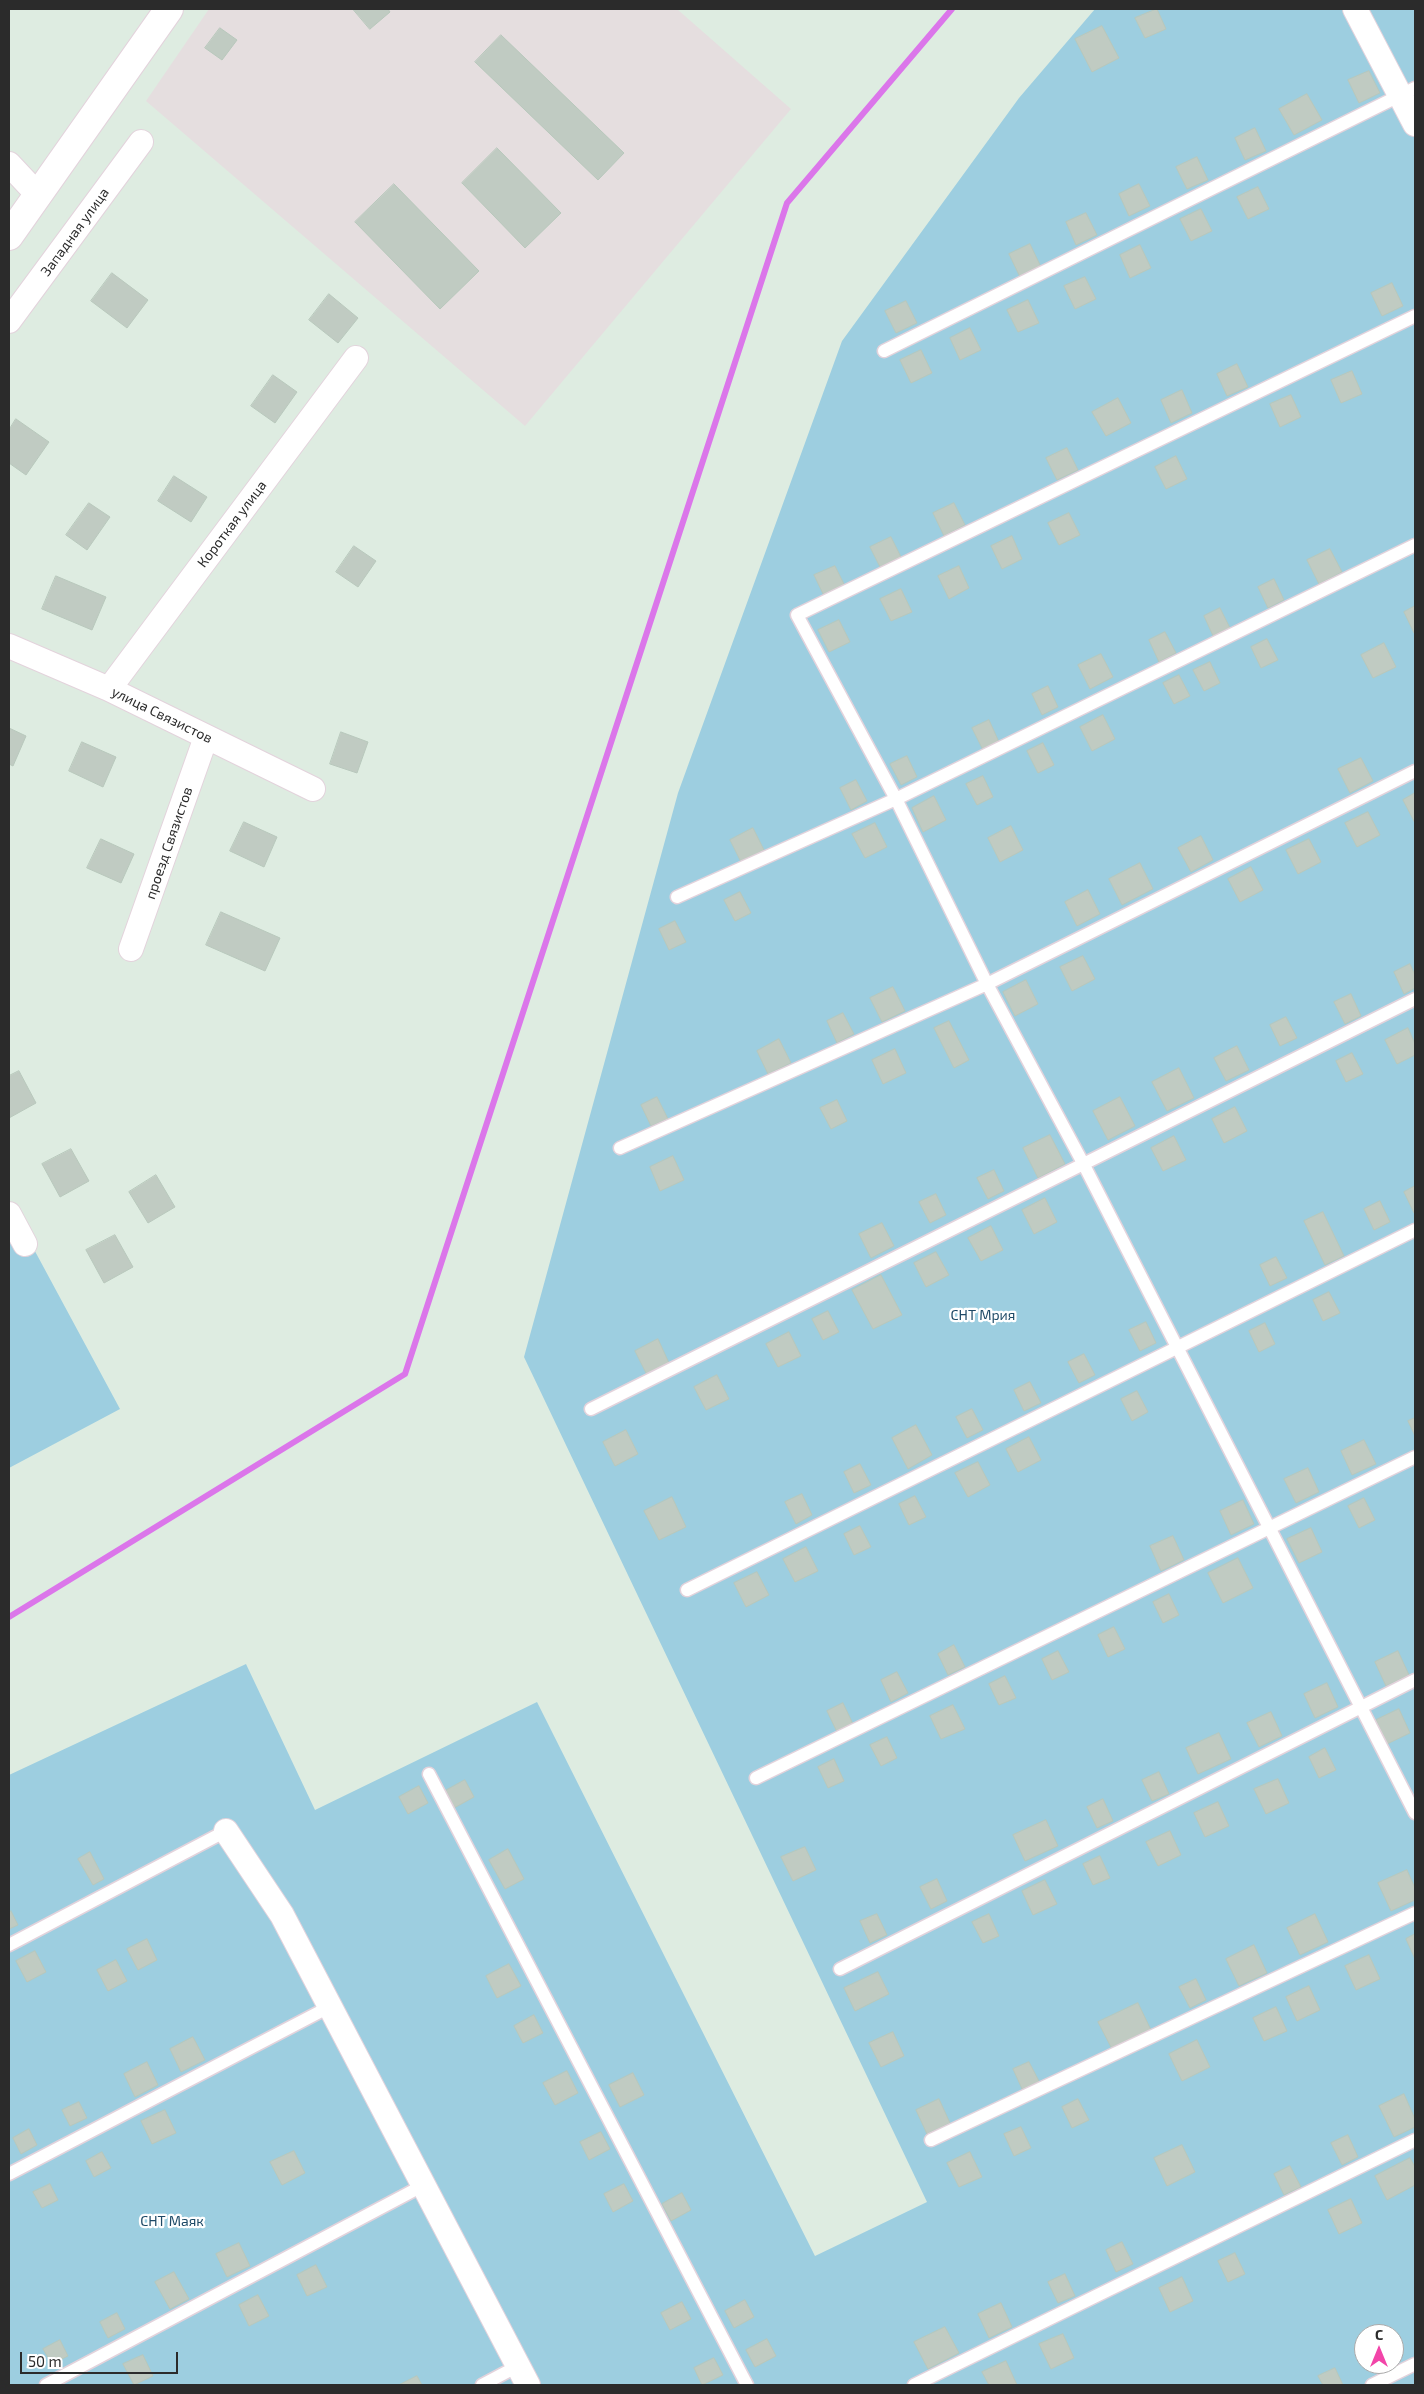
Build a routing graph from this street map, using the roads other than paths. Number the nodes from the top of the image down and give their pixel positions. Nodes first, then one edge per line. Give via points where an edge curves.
1 (169, 9) edge
2 (1355, 9) edge
3 (1408, 92) edge
4 (1415, 124) edge
5 (141, 142) dead end
6 (9, 164) edge
7 (39, 196) junction
8 (9, 236) edge
9 (1415, 316) edge
10 (9, 321) edge
11 (884, 350) dead end
12 (356, 358) dead end
13 (1415, 545) edge
14 (9, 646) edge
15 (109, 689) junction
16 (206, 737) junction
17 (1415, 771) edge
18 (313, 789) dead end
19 (896, 799) junction
20 (676, 898) dead end
21 (131, 949) dead end
22 (987, 984) junction
23 (1415, 1000) edge
24 (620, 1148) dead end
25 (1084, 1166) junction
26 (9, 1214) edge
27 (1415, 1230) edge
28 (25, 1244) dead end
29 (1177, 1348) junction
30 (591, 1409) dead end
31 (1415, 1457) edge
32 (1270, 1529) junction
33 (687, 1590) dead end
34 (1415, 1680) edge
35 (1361, 1707) junction
36 (429, 1774) dead end
37 (756, 1778) dead end
38 (1415, 1813) edge
39 (226, 1831) joint
40 (1415, 1913) edge
41 (9, 1945) edge
42 (840, 1969) dead end
43 (331, 2006) junction
44 (931, 2140) dead end
45 (1415, 2140) edge
46 (9, 2174) edge
47 (424, 2185) junction
48 (1415, 2364) edge
49 (523, 2376) edge
50 (46, 2385) edge
51 (482, 2385) edge
52 (747, 2385) edge
53 (914, 2385) edge
54 (1372, 2385) edge

1 - 7 street
2 - 3 street
3 - 4 street
3 - 11 lane
5 - 10 street, Западная улица
6 - 7 street
7 - 8 street
9 - 19 lane via 797,615
12 - 15 street, Короткая улица
13 - 19 lane
14 - 15 street, улица Связистов
15 - 16 street, улица Связистов
16 - 18 street, улица Связистов
16 - 21 street, проезд Связистов
17 - 22 lane
19 - 20 lane
19 - 22 lane
22 - 24 lane
22 - 25 lane
23 - 25 lane
25 - 29 lane
25 - 30 lane
26 - 28 street
27 - 29 lane
29 - 32 lane
29 - 33 lane
31 - 32 lane
32 - 35 lane
32 - 37 lane
34 - 35 lane
35 - 38 lane
35 - 42 lane
36 - 52 lane
39 - 41 lane
39 - 43 street via 282,1914
40 - 44 lane
43 - 46 lane
43 - 47 street
45 - 53 lane
47 - 49 street
47 - 50 lane
48 - 54 lane
49 - 51 lane

